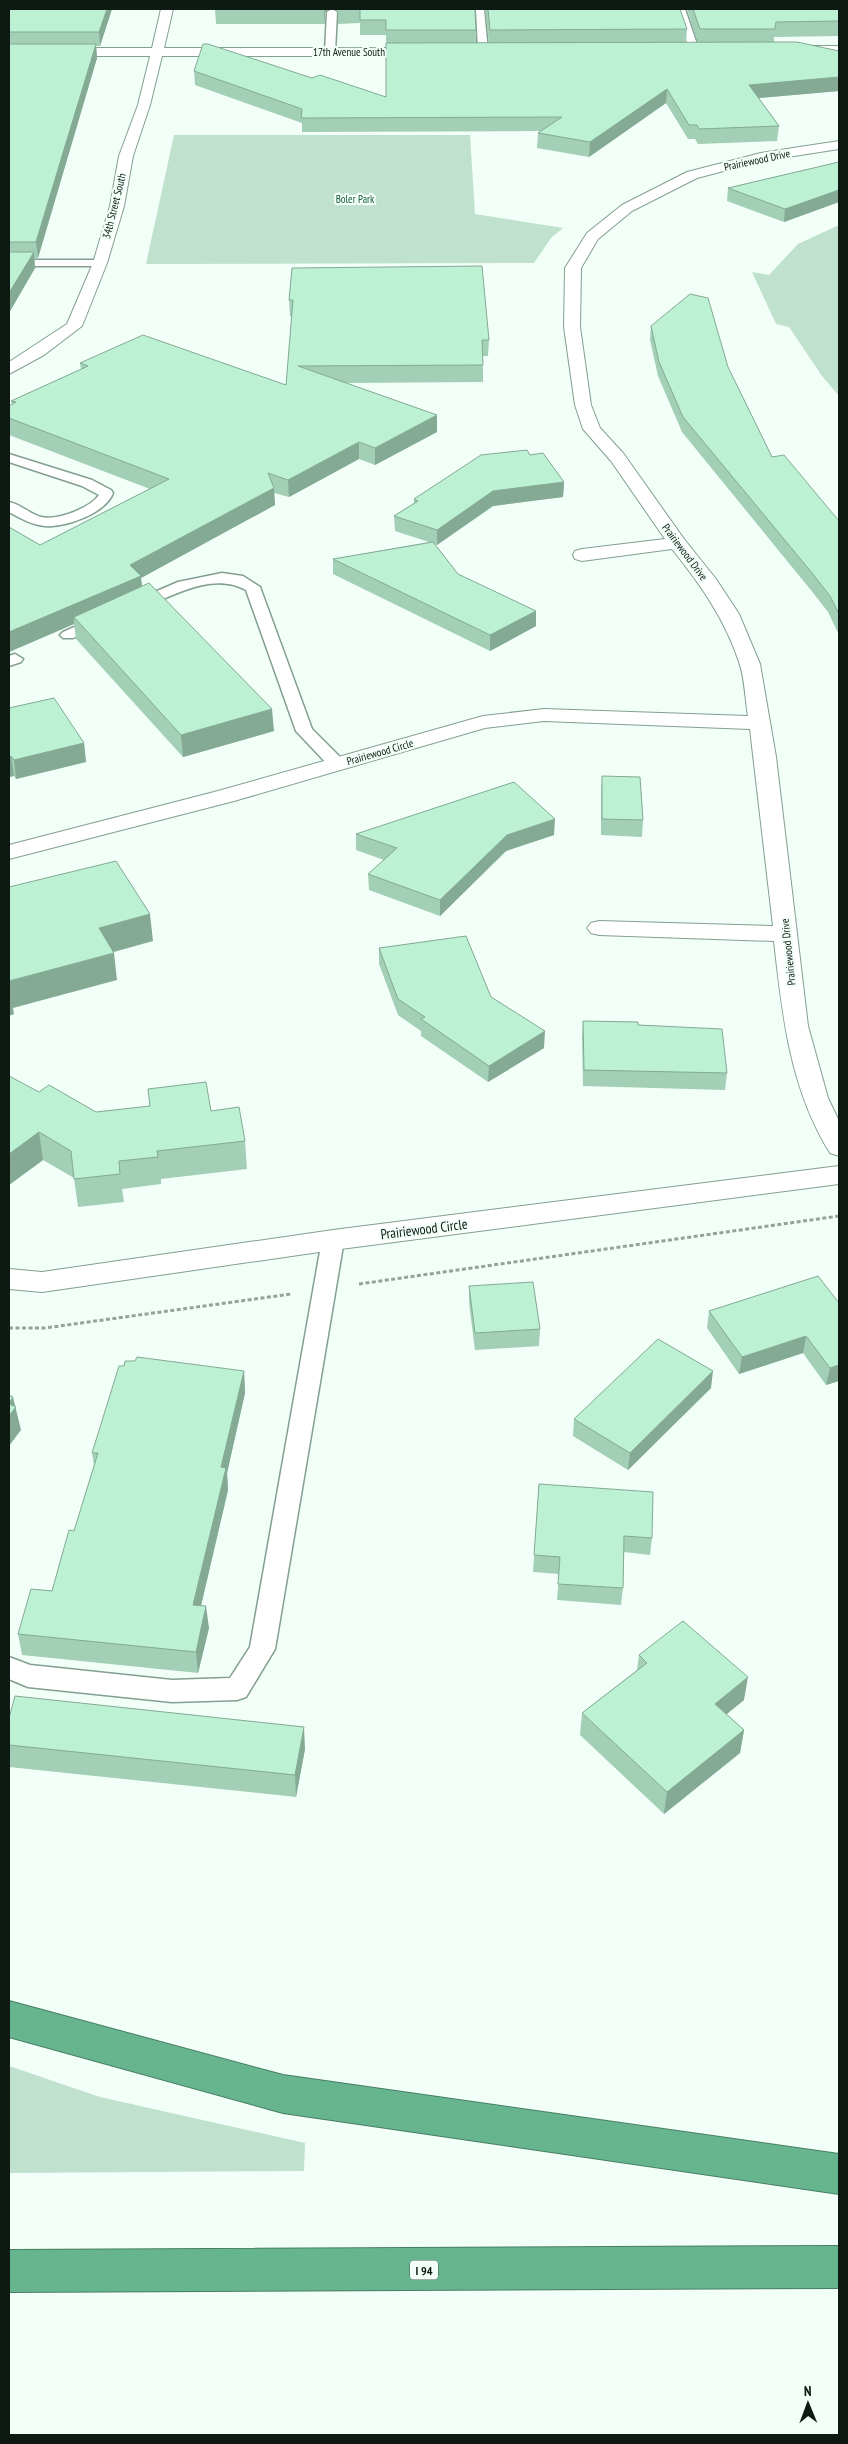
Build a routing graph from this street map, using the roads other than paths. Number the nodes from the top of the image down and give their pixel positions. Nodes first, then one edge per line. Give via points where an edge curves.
1 (167, 9) edge
2 (480, 9) edge
3 (681, 9) edge
4 (332, 12) dead end
5 (676, 50) edge
6 (699, 50) joint
7 (781, 50) edge
8 (839, 50) edge
9 (483, 51) edge
10 (9, 52) edge
11 (157, 52) junction
12 (330, 52) junction
13 (434, 52) edge
14 (839, 146) edge
15 (9, 263) edge
16 (100, 263) junction
17 (9, 369) edge
18 (9, 458) edge
19 (9, 506) edge
20 (677, 543) junction
21 (582, 555) dead end
22 (68, 635) dead end
23 (760, 723) junction
24 (336, 764) junction
25 (9, 852) edge
26 (599, 928) dead end
27 (786, 934) junction
28 (839, 1147) edge
29 (839, 1175) edge
30 (333, 1240) junction
31 (9, 1279) edge
32 (9, 1668) edge
33 (9, 2019) edge
34 (839, 2174) edge
35 (839, 2267) edge
36 (9, 2271) edge

1 - 11 street, 34th Street South
2 - 9 lane
3 - 6 lane
4 - 12 lane
5 - 6 street
7 - 8 street
10 - 11 street, 17th Avenue South
11 - 12 street, 17th Avenue South
11 - 16 street, 34th Street South via 144,105 126,156 117,206
12 - 13 street, 17th Avenue South
14 - 20 street, Prairiewood Drive via 761,158 692,175 627,208 592,236 573,268 572,326 582,405 592,429 617,457
15 - 16 lane
16 - 17 street, 34th Street South via 74,326
18 - 19 lane via 87,483 106,493 104,500 97,504 53,522 43,522
20 - 21 street
20 - 23 street, Prairiewood Drive via 729,614 750,664
22 - 24 lane via 188,584 236,579 253,587 304,731
23 - 24 street, Prairiewood Circle via 544,716 483,722
23 - 27 street, Prairiewood Drive
24 - 25 street, Prairiewood Circle
26 - 27 street
27 - 28 street, Prairiewood Drive via 796,1026 815,1098
29 - 30 street, Prairiewood Circle
30 - 31 street, Prairiewood Circle via 42,1282
30 - 32 lane via 262,1649 237,1689 172,1691 28,1676
33 - 34 highway via 282,2094
35 - 36 highway, I 94

